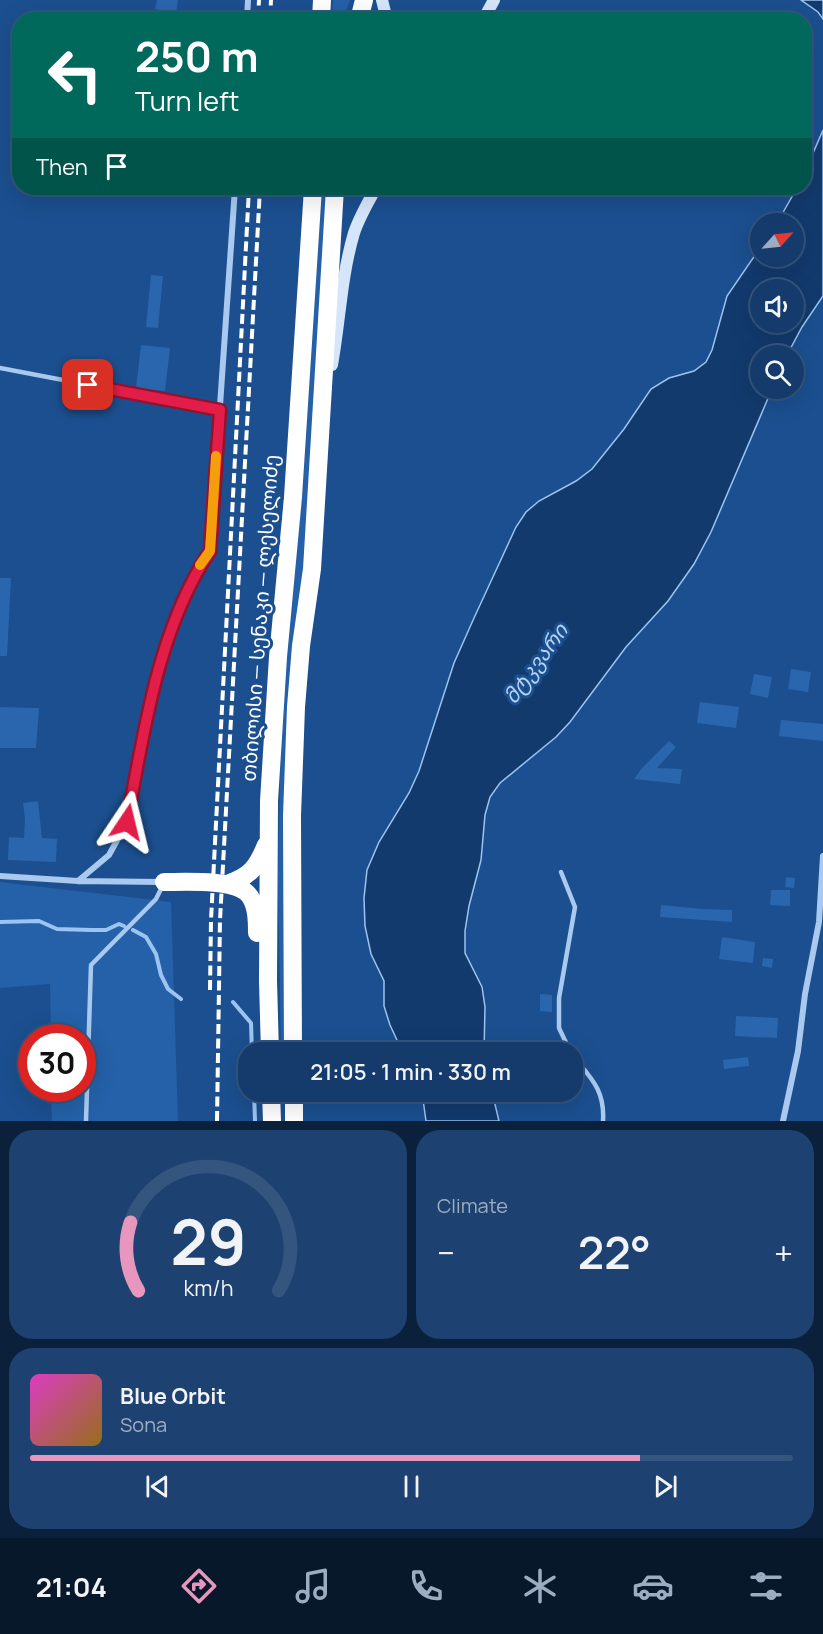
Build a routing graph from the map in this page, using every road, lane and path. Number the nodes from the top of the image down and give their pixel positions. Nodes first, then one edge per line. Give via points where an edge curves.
1 (235, 195) edge
2 (312, 195) edge
3 (335, 195) edge
4 (373, 195) edge
5 (0, 368) edge
6 (220, 410) junction
7 (319, 437) junction
8 (268, 840) junction
9 (823, 856) edge
10 (823, 866) edge
11 (561, 872) dead end
12 (0, 876) edge
13 (78, 881) junction
14 (164, 882) junction
15 (227, 884) junction
16 (268, 981) junction
17 (270, 1042) edge
18 (293, 1042) edge
19 (566, 1042) edge
20 (583, 1068) edge
21 (271, 1102) edge
22 (294, 1102) edge
23 (87, 1121) edge
24 (272, 1121) edge
25 (294, 1121) edge
26 (603, 1121) edge
27 (783, 1121) edge

1 - 6 street
2 - 8 highway, თბილისი — სენაკი — ლესელიძე
3 - 7 highway
4 - 7 main road via 355,232 344,275
5 - 6 lane
6 - 13 street via 210,551 197,569 173,626 148,706 127,822 109,855
7 - 18 highway via 312,568 296,707 292,816
8 - 15 highway via 253,871
8 - 16 highway, თბილისი — სენაკი — ლესელიძე
9 - 10 street
10 - 27 street via 819,922
11 - 19 lane via 575,908 559,998 559,1028
12 - 13 street
13 - 14 street
14 - 15 highway
14 - 23 lane via 156,899 92,965
15 - 16 highway via 247,893 252,902 257,916 258,959
16 - 17 highway, თბილისი — სენაკი — ლესელიძე
20 - 26 lane via 598,1086 604,1106
21 - 24 highway
22 - 25 highway

